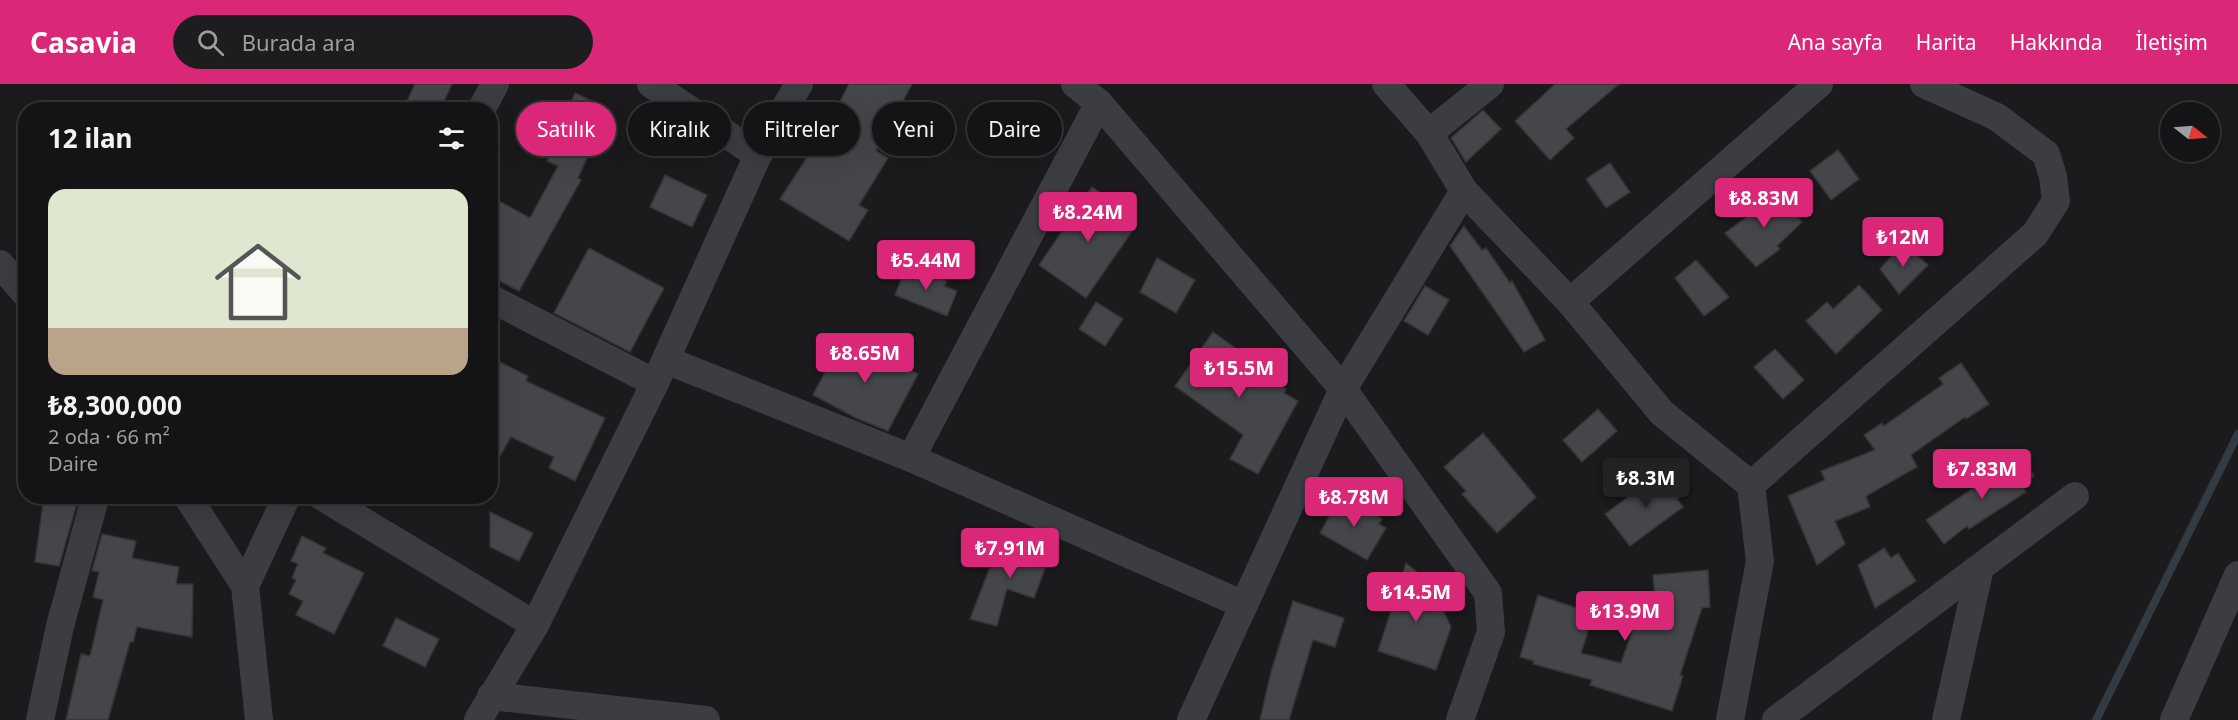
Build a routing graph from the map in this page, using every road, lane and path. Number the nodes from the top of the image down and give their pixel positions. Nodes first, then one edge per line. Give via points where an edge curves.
1 (495, 84) edge
2 (651, 84) edge
3 (799, 84) edge
4 (1075, 84) edge
5 (1386, 84) edge
6 (1490, 84) edge
7 (1820, 84) edge
8 (1924, 84) edge
9 (485, 102) edge
10 (788, 102) edge
11 (1099, 104) junction
12 (1430, 133) junction
13 (743, 144) edge
14 (757, 156) edge
15 (1464, 191) junction
16 (0, 264) edge
17 (18, 285) edge
18 (498, 301) edge
19 (1570, 302) junction
20 (661, 372) junction
21 (1343, 389) junction
22 (912, 458) junction
23 (1751, 485) junction
24 (2074, 496) dead end
25 (93, 504) edge
26 (192, 504) edge
27 (283, 504) edge
28 (334, 504) edge
29 (1980, 568) junction
30 (2238, 575) edge
31 (244, 586) junction
32 (1244, 605) junction
33 (535, 625) junction
34 (484, 708) edge
35 (39, 720) edge
36 (258, 720) edge
37 (706, 720) edge
38 (1191, 720) edge
39 (1460, 720) edge
40 (1730, 720) edge
41 (1776, 720) edge
42 (1946, 720) edge
43 (2174, 720) edge

1 - 9 street
2 - 13 street
3 - 10 street
4 - 11 street
5 - 12 street
6 - 12 street
7 - 19 street
8 - 23 street via 1996,117 2046,154 2056,201 2035,234
11 - 21 street
11 - 22 street
12 - 15 street
14 - 20 street
15 - 19 street
15 - 21 street
16 - 17 street
18 - 20 street
19 - 23 street via 1662,413
20 - 22 street
20 - 33 street
21 - 32 street
21 - 39 street via 1488,593 1491,632
22 - 32 street
23 - 40 street via 1760,561
24 - 29 street
25 - 35 street
26 - 31 street
27 - 31 street
28 - 33 street
29 - 41 street
29 - 42 street
30 - 43 street
31 - 36 street
32 - 38 street
33 - 34 street
34 - 37 street

